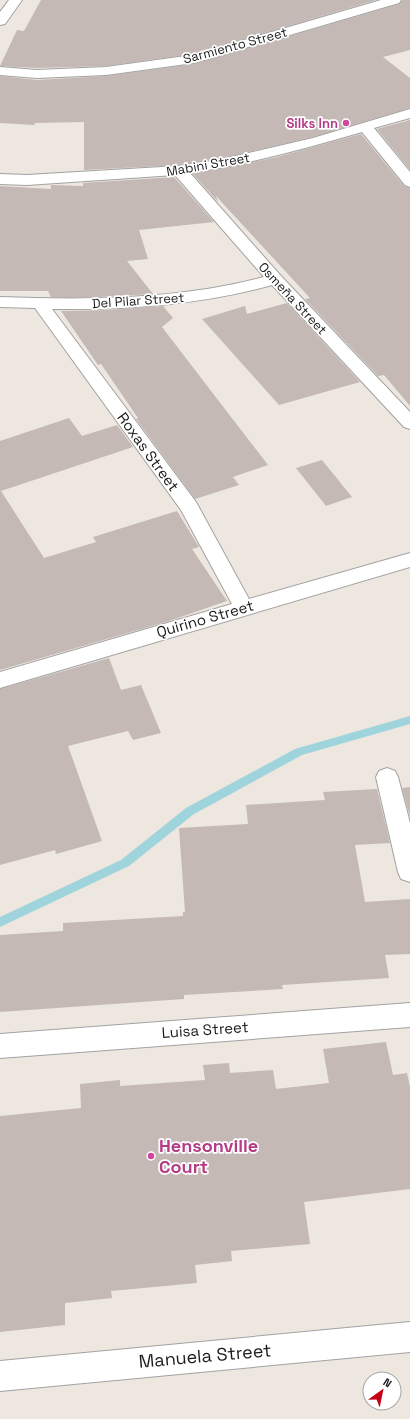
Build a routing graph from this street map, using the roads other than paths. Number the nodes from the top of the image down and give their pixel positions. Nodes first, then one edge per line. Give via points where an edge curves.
1 (16, 0) edge
2 (395, 0) edge
3 (0, 21) edge
4 (0, 71) edge
5 (410, 113) edge
6 (365, 127) junction
7 (179, 170) junction
8 (0, 179) edge
9 (410, 182) edge
10 (275, 279) junction
11 (0, 302) edge
12 (40, 304) junction
13 (410, 423) edge
14 (410, 560) edge
15 (244, 608) junction
16 (0, 680) edge
17 (387, 777) dead end
18 (410, 872) edge
19 (410, 1015) edge
20 (0, 1046) edge
21 (410, 1337) edge
22 (0, 1376) edge

1 - 3 street
2 - 4 street, Sarmiento Street via 194,59 106,71 37,74
5 - 6 street, Mabini Street
6 - 7 street, Mabini Street via 223,163
6 - 9 street
7 - 8 street, Mabini Street via 43,180
7 - 10 street, Osmeña Street
10 - 12 street, Del Pilar Street via 219,293 142,302
10 - 13 street, Osmeña Street
11 - 12 street, Del Pilar Street
12 - 15 street, Roxas Street via 189,507
14 - 15 street, Quirino Street
15 - 16 street, Quirino Street
17 - 18 street
19 - 20 street, Luisa Street
21 - 22 street, Manuela Street

